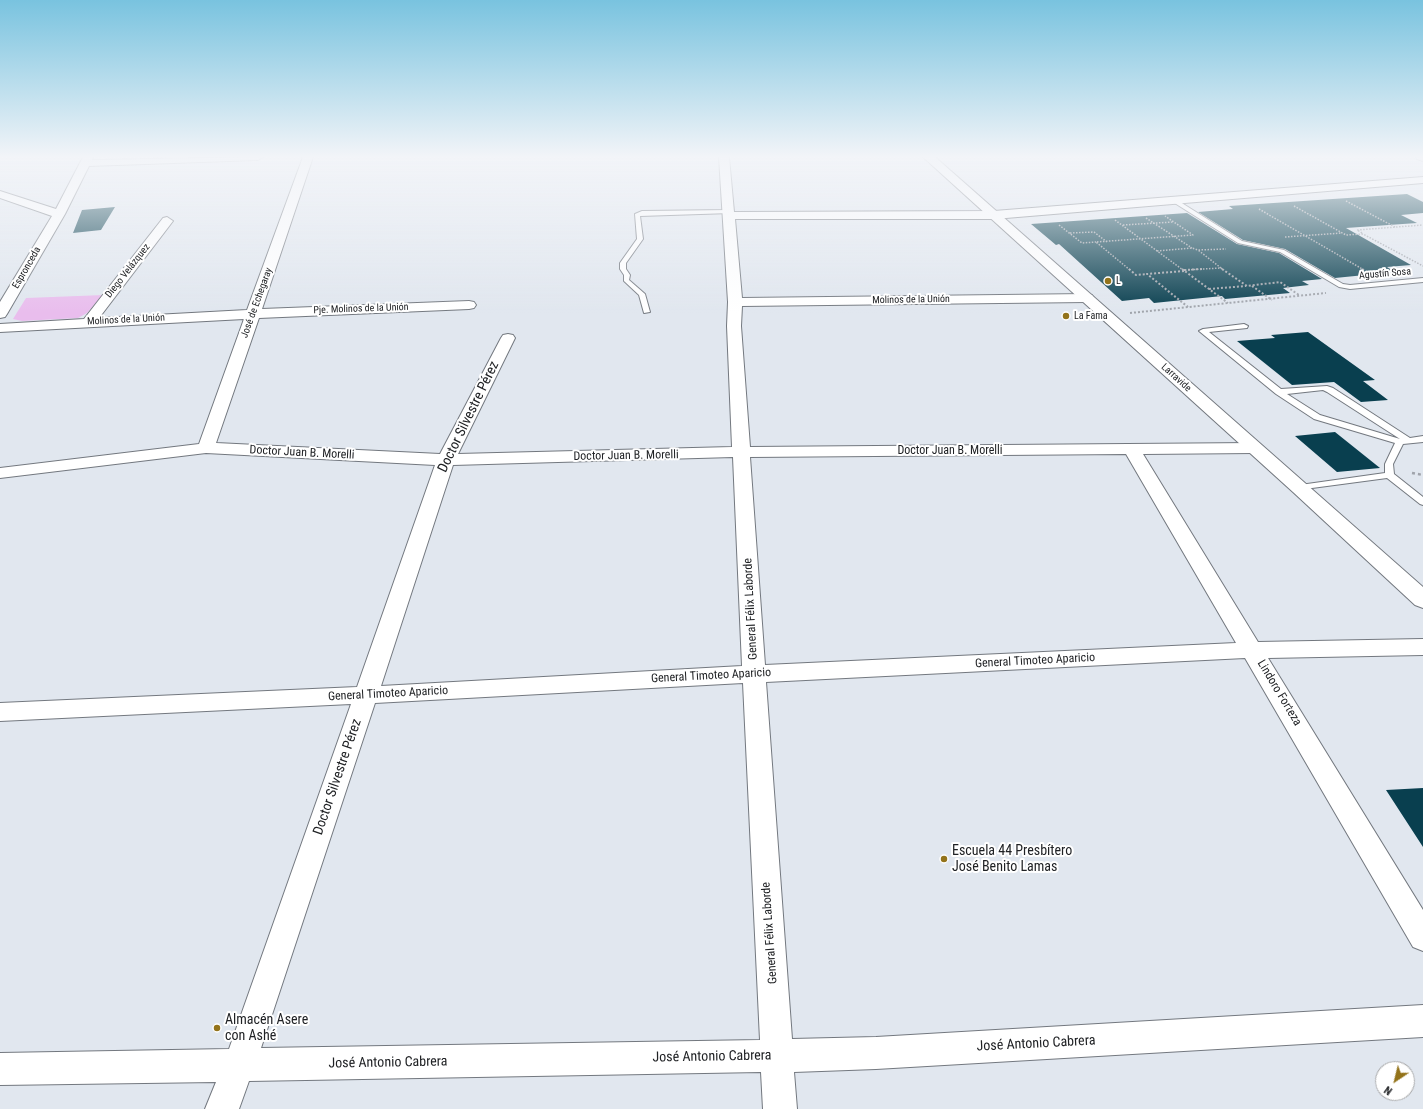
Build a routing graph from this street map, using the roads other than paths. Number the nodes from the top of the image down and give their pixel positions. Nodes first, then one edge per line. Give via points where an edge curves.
1 (44, 209) edge
2 (62, 209) edge
3 (290, 209) edge
4 (729, 209) edge
5 (987, 209) edge
6 (1073, 209) edge
7 (1187, 209) edge
8 (59, 214) junction
9 (729, 214) junction
10 (994, 215) junction
11 (167, 221) dead end
12 (1423, 280) edge
13 (1087, 298) junction
14 (735, 302) junction
15 (469, 305) dead end
16 (646, 312) dead end
17 (0, 314) edge
18 (253, 314) junction
19 (89, 322) junction
20 (1244, 326) dead end
21 (0, 328) edge
22 (508, 338) dead end
23 (1279, 392) junction
24 (1423, 439) edge
25 (1404, 441) junction
26 (206, 448) junction
27 (1254, 448) junction
28 (1132, 450) junction
29 (742, 452) junction
30 (446, 460) junction
31 (0, 473) edge
32 (1389, 475) junction
33 (1300, 488) junction
34 (1423, 502) edge
35 (1423, 600) edge
36 (1423, 647) edge
37 (1254, 650) junction
38 (755, 674) junction
39 (366, 695) junction
40 (0, 712) edge
41 (1423, 937) edge
42 (1423, 1021) edge
43 (777, 1056) junction
44 (237, 1066) junction
45 (0, 1069) edge
46 (222, 1109) edge
47 (780, 1109) edge

1 - 8 street
2 - 8 street, Espronceda
3 - 18 street, José de Echegaray
4 - 9 street, General Félix Laborde
5 - 10 street, Larravide
6 - 10 street
7 - 12 lane, Agustín Sosa via 1243,244 1282,251 1337,285 1348,287
8 - 17 street, Espronceda
9 - 10 street
9 - 14 street, General Félix Laborde
9 - 16 lane via 637,215 640,239 622,263 627,275 626,280 642,294
10 - 13 street, Larravide
11 - 19 street, Diego Velázquez
13 - 14 street, Molinos de la Unión
13 - 27 street, Larravide
14 - 29 street, General Félix Laborde via 734,326
15 - 18 street, Pje. Molinos de la Unión
18 - 19 street, Molinos de la Unión
18 - 26 street, José de Echegaray
19 - 21 street, Molinos de la Unión
20 - 23 lane via 1202,331
22 - 30 street, Doctor Silvestre Pérez
23 - 25 lane via 1317,417
23 - 25 lane via 1324,388 1330,390
24 - 25 lane
25 - 32 lane via 1390,464
26 - 30 street, Doctor Juan B. Morelli
26 - 31 street, Doctor Juan B. Morelli
27 - 28 street, Doctor Juan B. Morelli
27 - 33 street, Larravide
28 - 29 street, Doctor Juan B. Morelli
28 - 37 street, Lindoro Forteza
29 - 30 street, Doctor Juan B. Morelli
29 - 38 street, General Félix Laborde
30 - 39 street, Doctor Silvestre Pérez
32 - 33 lane
32 - 34 lane
33 - 35 street, Larravide
36 - 37 street, General Timoteo Aparicio
37 - 38 street, General Timoteo Aparicio
37 - 41 street, Lindoro Forteza
38 - 39 street, General Timoteo Aparicio
38 - 43 street, General Félix Laborde
39 - 40 street, General Timoteo Aparicio
39 - 44 street, Doctor Silvestre Pérez via 254,1025
42 - 43 street, José Antonio Cabrera via 884,1053
43 - 44 street, José Antonio Cabrera
43 - 47 street, General Félix Laborde
44 - 45 street, José Antonio Cabrera
44 - 46 street, Doctor Silvestre Pérez

